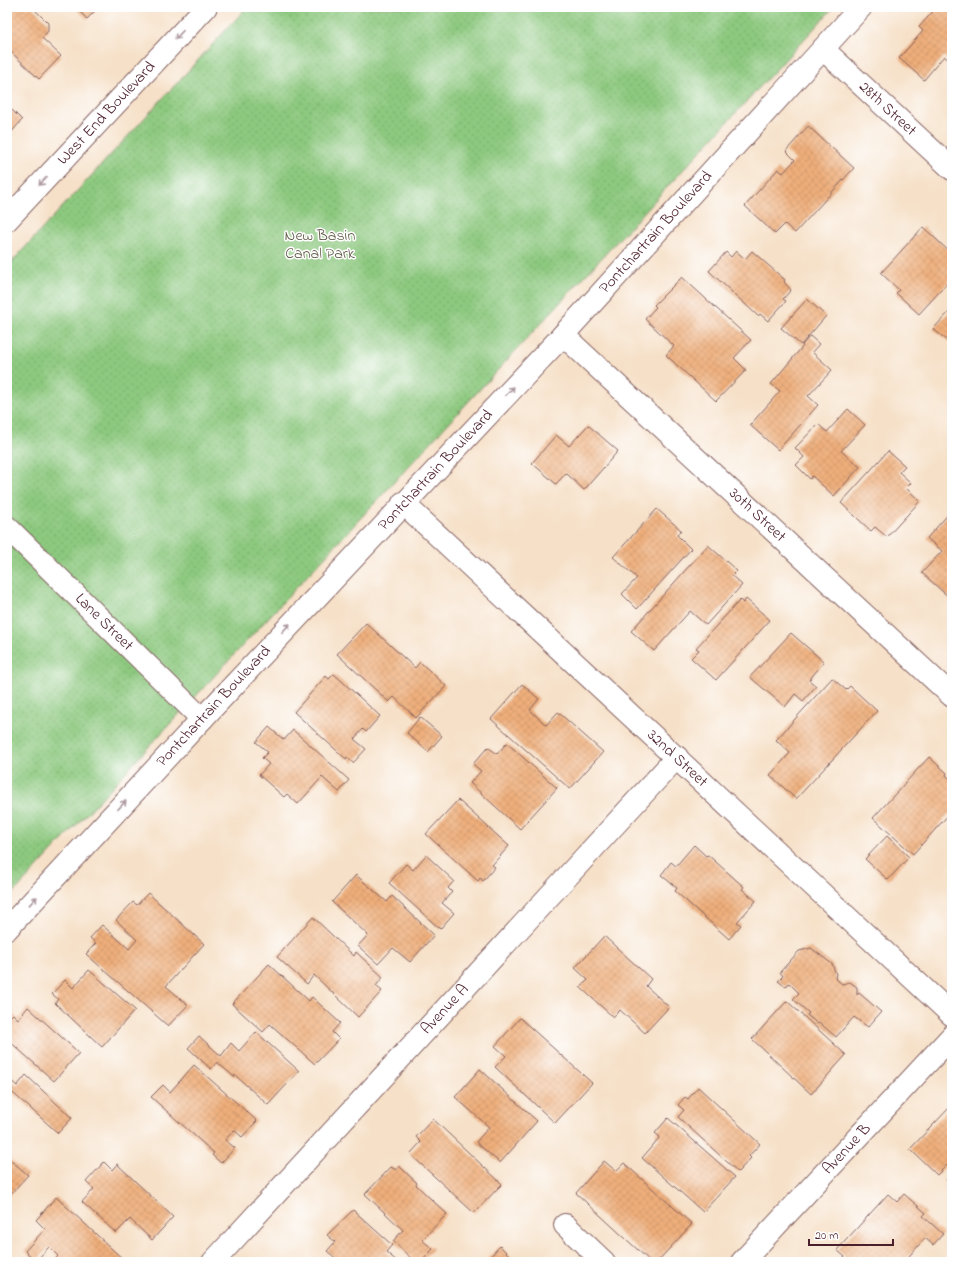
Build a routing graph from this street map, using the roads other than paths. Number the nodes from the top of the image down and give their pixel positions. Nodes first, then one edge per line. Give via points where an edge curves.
1 (206, 7) edge
2 (861, 7) edge
3 (823, 49) junction
4 (952, 169) edge
5 (7, 220) edge
6 (563, 335) junction
7 (403, 503) junction
8 (7, 527) edge
9 (952, 696) edge
10 (202, 718) junction
11 (677, 757) junction
12 (7, 930) edge
13 (952, 1015) edge
14 (952, 1036) edge
15 (565, 1225) dead end
16 (213, 1262) edge
17 (604, 1262) edge
18 (742, 1262) edge

1 -> 5 street, West End Boulevard
2 - 3 street, Pontchartrain Boulevard
3 - 4 street, 28th Street
3 - 6 street, Pontchartrain Boulevard
7 -> 6 street, Pontchartrain Boulevard
6 - 9 street, 30th Street
10 -> 7 street, Pontchartrain Boulevard
7 - 11 street, 32nd Street
8 - 10 street, Lane Street
12 -> 10 street, Pontchartrain Boulevard
11 - 13 street, 32nd Street
11 - 16 street, Avenue A
14 - 18 street, Avenue B
15 - 17 street

